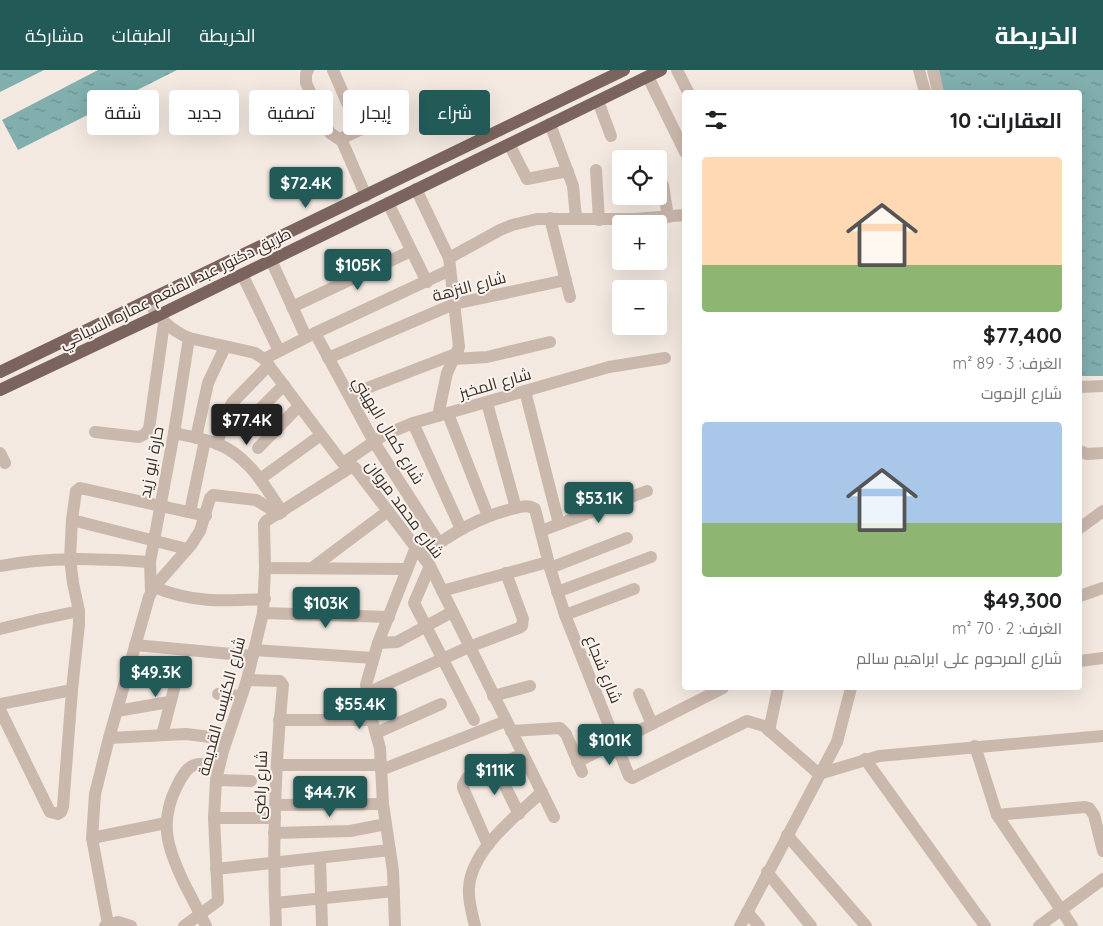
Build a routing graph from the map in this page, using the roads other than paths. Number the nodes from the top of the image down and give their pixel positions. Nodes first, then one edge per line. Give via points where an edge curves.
1 (308, 70) edge
2 (333, 70) edge
3 (624, 70) edge
4 (661, 70) edge
5 (677, 70) edge
6 (919, 70) edge
7 (933, 70) edge
8 (648, 76) junction
9 (687, 90) edge
10 (924, 90) edge
11 (938, 90) edge
12 (343, 93) edge
13 (598, 101) junction
14 (550, 124) junction
15 (681, 134) edge
16 (348, 135) edge
17 (611, 136) dead end
18 (340, 139) junction
19 (509, 144) junction
20 (596, 170) dead end
21 (568, 171) junction
22 (416, 189) junction
23 (366, 196) junction
24 (388, 203) junction
25 (666, 205) edge
26 (682, 215) edge
27 (668, 217) junction
28 (550, 218) junction
29 (576, 218) junction
30 (599, 220) junction
31 (411, 250) junction
32 (271, 260) junction
33 (449, 264) junction
34 (242, 274) junction
35 (566, 280) junction
36 (427, 282) junction
37 (570, 297) dead end
38 (148, 302) junction
39 (454, 304) junction
40 (292, 307) junction
41 (161, 319) junction
42 (310, 335) junction
43 (189, 338) junction
44 (550, 342) dead end
45 (225, 346) junction
46 (279, 351) junction
47 (456, 356) junction
48 (328, 358) junction
49 (665, 358) dead end
50 (266, 362) junction
51 (0, 372) edge
52 (284, 385) junction
53 (1103, 386) edge
54 (1082, 387) edge
55 (0, 390) edge
56 (525, 391) junction
57 (349, 395) junction
58 (487, 402) junction
59 (299, 406) junction
60 (254, 414) dead end
61 (443, 415) junction
62 (413, 423) junction
63 (95, 432) dead end
64 (174, 433) junction
65 (321, 435) junction
66 (206, 440) junction
67 (374, 442) junction
68 (258, 448) dead end
69 (1082, 452) edge
70 (1103, 453) edge
71 (348, 465) junction
72 (260, 479) junction
73 (648, 492) dead end
74 (159, 506) junction
75 (516, 508) junction
76 (388, 511) junction
77 (1103, 511) edge
78 (190, 512) junction
79 (281, 513) junction
80 (206, 516) junction
81 (488, 516) junction
82 (72, 520) junction
83 (559, 524) junction
84 (1082, 527) edge
85 (461, 528) junction
86 (540, 532) junction
87 (627, 538) dead end
88 (153, 542) junction
89 (439, 543) junction
90 (187, 550) junction
91 (423, 556) junction
92 (651, 557) dead end
93 (70, 558) junction
94 (150, 562) junction
95 (549, 565) junction
96 (0, 566) edge
97 (265, 568) junction
98 (312, 568) junction
99 (407, 569) junction
100 (506, 574) junction
101 (1103, 588) edge
102 (634, 589) dead end
103 (152, 590) junction
104 (442, 590) junction
105 (557, 592) junction
106 (1082, 595) edge
107 (265, 599) junction
108 (79, 611) junction
109 (452, 612) junction
110 (263, 613) junction
111 (565, 616) junction
112 (389, 617) junction
113 (426, 626) junction
114 (0, 629) edge
115 (378, 643) junction
116 (135, 645) junction
117 (469, 647) junction
118 (254, 653) junction
119 (373, 658) junction
120 (1103, 658) edge
121 (443, 659) junction
122 (1082, 661) edge
123 (179, 670) dead end
124 (247, 680) junction
125 (530, 686) dead end
126 (72, 690) junction
127 (719, 690) edge
128 (778, 690) edge
129 (850, 690) edge
130 (367, 693) junction
131 (218, 694) dead end
132 (639, 694) dead end
133 (241, 696) junction
134 (493, 696) junction
135 (169, 702) junction
136 (0, 704) edge
137 (441, 704) dead end
138 (0, 710) edge
139 (116, 711) junction
140 (280, 720) junction
141 (372, 720) junction
142 (474, 720) dead end
143 (652, 724) junction
144 (508, 726) junction
145 (769, 730) junction
146 (376, 733) junction
147 (162, 735) junction
148 (1103, 736) edge
149 (109, 738) junction
150 (226, 739) junction
151 (616, 742) junction
152 (975, 746) junction
153 (522, 754) junction
154 (865, 759) junction
155 (219, 765) junction
156 (277, 765) junction
157 (495, 766) junction
158 (381, 767) junction
159 (819, 774) junction
160 (216, 780) junction
161 (251, 781) dead end
162 (542, 792) junction
163 (383, 804) junction
164 (276, 805) junction
165 (519, 814) junction
166 (997, 815) junction
167 (554, 817) dead end
168 (214, 818) junction
169 (275, 818) junction
170 (166, 822) junction
171 (386, 824) junction
172 (274, 834) junction
173 (787, 835) junction
174 (92, 838) junction
175 (488, 845) junction
176 (390, 850) junction
177 (1103, 851) edge
178 (320, 858) junction
179 (273, 863) junction
180 (216, 869) junction
181 (767, 872) junction
182 (1103, 879) edge
183 (394, 891) junction
184 (321, 898) junction
185 (275, 903) junction
186 (1061, 909) junction
187 (747, 912) junction
188 (200, 914) junction
189 (106, 925) edge
190 (131, 926) edge
191 (184, 926) edge
192 (206, 926) edge
193 (276, 926) edge
194 (322, 926) edge
195 (395, 926) edge
196 (475, 926) edge
197 (740, 926) edge
198 (759, 926) edge
199 (811, 926) edge
200 (866, 926) edge
201 (985, 926) edge
202 (1039, 926) edge
203 (1072, 926) edge

1 - 18 street via 306,82 330,133
2 - 12 street
3 - 23 main road, طريق دكتور عبد المنعم عماره السياحي
4 - 8 main road, طريق دكتور عبد المنعم عماره السياحي
5 - 9 street
6 - 10 street
7 - 11 street
8 - 13 main road, طريق دكتور عبد المنعم عماره السياحي
8 - 15 street
13 - 14 main road, طريق دكتور عبد المنعم عماره السياحي
13 - 17 street
14 - 19 main road, طريق دكتور عبد المنعم عماره السياحي
14 - 21 street
16 - 18 street
18 - 23 street
19 - 21 street via 527,179
19 - 22 main road, طريق دكتور عبد المنعم عماره السياحي
20 - 30 street
21 - 29 street via 576,202
22 - 24 main road, طريق دكتور عبد المنعم عماره السياحي
22 - 33 street
23 - 38 main road, طريق دكتور عبد المنعم عماره السياحي
24 - 31 street
24 - 32 main road, طريق دكتور عبد المنعم عماره السياحي
25 - 27 street
26 - 27 street
27 - 30 street
28 - 29 street
28 - 33 street via 512,225
28 - 35 street
29 - 30 street
31 - 36 street
31 - 40 street
32 - 34 main road, طريق دكتور عبد المنعم عماره السياحي
32 - 40 street, شارع كمال البهيني
33 - 36 street
33 - 39 street
34 - 41 main road, طريق دكتور عبد المنعم عماره السياحي
34 - 46 street
35 - 37 street
35 - 39 street, شارع النزهة
36 - 42 street
38 - 41 street
38 - 51 main road, طريق دكتور عبد المنعم عماره السياحي
39 - 47 street via 459,347
39 - 48 street, شارع النزهة
40 - 42 street, شارع كمال البهيني
41 - 43 street
41 - 55 main road, طريق دكتور عبد المنعم عماره السياحي
41 - 63 street via 149,429 139,437
42 - 46 street
42 - 48 street, شارع كمال البهيني
43 - 45 street
43 - 64 street, حارة ابو زيد
44 - 47 street via 476,359
45 - 50 street via 254,353
45 - 66 street via 208,383
46 - 50 street
47 - 57 street
47 - 61 street via 447,373
48 - 57 street, شارع كمال البهيني
49 - 56 street, شارع المخبز via 609,367
50 - 52 street, شارع محمد مروان
50 - 66 street
52 - 59 street, شارع محمد مروان
52 - 60 street
53 - 54 street
56 - 58 street, شارع المخبز
56 - 83 street
57 - 67 street, شارع كمال البهيني
58 - 61 street, شارع المخبز
58 - 75 street
59 - 65 street, شارع محمد مروان
59 - 68 street
61 - 62 street, شارع المخبز
61 - 81 street
62 - 67 street, شارع المخبز
62 - 85 street
64 - 66 street
64 - 74 street, حارة ابو زيد
65 - 71 street, شارع محمد مروان
65 - 72 street
66 - 72 street via 241,459
66 - 78 street
67 - 71 street, شارع المخبز
67 - 89 street, شارع كمال البهيني
69 - 70 street
71 - 76 street, شارع محمد مروان
71 - 79 street, شارع الكنيسه القديمة
72 - 79 street
73 - 83 street
74 - 78 street
74 - 82 street via 77,489
74 - 88 street, حارة ابو زيد
75 - 81 street
75 - 86 street, شارع شجاع via 528,506 535,509
76 - 91 street, شارع محمد مروان
76 - 98 street
77 - 84 street
78 - 80 street
79 - 80 street via 256,500 216,494 210,498
79 - 97 street, شارع الكنيسه القديمة via 264,524
80 - 90 street
81 - 85 street
82 - 88 street
82 - 93 street
83 - 86 street
85 - 89 street
86 - 95 street, شارع شجاع
87 - 95 street
88 - 90 street
88 - 94 street, حارة ابو زيد
89 - 91 street
90 - 103 street
91 - 99 street
91 - 104 street, شارع محمد مروان
91 - 113 street via 414,604
92 - 105 street
93 - 94 street
93 - 96 street
93 - 108 street
94 - 103 street, حارة ابو زيد
95 - 100 street
95 - 105 street, شارع شجاع
97 - 98 street
97 - 107 street, شارع الكنيسه القديمة
98 - 99 street
99 - 112 street
100 - 104 street
100 - 117 street via 523,618 522,626
101 - 106 street
102 - 111 street
103 - 107 street via 204,600
103 - 116 street
104 - 109 street, شارع محمد مروان
105 - 111 street, شارع شجاع
107 - 110 street, شارع الكنيسه القديمة
108 - 114 street
108 - 126 street
109 - 113 street
109 - 117 street, شارع محمد مروان
110 - 112 street
110 - 118 street, شارع الكنيسه القديمة
111 - 151 street, شارع شجاع
112 - 115 street
113 - 115 street via 397,642
113 - 121 street
115 - 119 street
116 - 118 street
116 - 139 street
117 - 121 street
117 - 134 street, شارع محمد مروان
118 - 119 street
118 - 124 street, شارع الكنيسه القديمة
119 - 130 street
120 - 122 street
121 - 130 street
121 - 142 street
123 - 135 street
124 - 133 street, شارع الكنيسه القديمة
124 - 140 street, شارع راضى via 282,682
125 - 134 street
126 - 136 street
126 - 138 street via 63,807 58,814 50,812
127 - 143 street
128 - 145 street
129 - 159 street via 837,742
130 - 141 street
131 - 133 street
132 - 143 street
133 - 150 street, شارع الكنيسه القديمة
134 - 144 street, شارع محمد مروان
135 - 139 street
135 - 147 street
137 - 146 street
139 - 149 street
140 - 141 street
140 - 156 street, شارع راضى
141 - 146 street
143 - 151 street
144 - 151 street via 560,728 566,734 579,767
144 - 153 street, شارع محمد مروان
144 - 158 street
145 - 151 street, شارع شجاع via 753,722 742,722 632,778
145 - 159 street, شارع شجاع
146 - 158 street
147 - 149 street
147 - 150 street via 200,734
148 - 152 street
149 - 174 street via 95,794
150 - 155 street, شارع الكنيسه القديمة
152 - 154 street
152 - 166 street
153 - 157 street
153 - 162 street, شارع محمد مروان
154 - 159 street
154 - 201 street
155 - 160 street, شارع الكنيسه القديمة
155 - 170 street via 197,763 190,767 174,793
156 - 158 street
156 - 164 street, شارع راضى
157 - 165 street
157 - 175 street via 467,778 463,785
158 - 163 street
159 - 173 street
160 - 161 street
160 - 168 street, شارع الكنيسه القديمة
162 - 165 street
162 - 167 street, شارع محمد مروان
163 - 164 street
163 - 171 street
164 - 169 street, شارع راضى
165 - 175 street
166 - 177 street via 1089,808 1094,815
166 - 186 street
168 - 169 street
168 - 180 street, شارع الكنيسه القديمة
169 - 172 street, شارع راضى
170 - 174 street
170 - 188 street via 174,860
171 - 172 street via 350,831
171 - 176 street
172 - 179 street, شارع راضى
173 - 181 street
173 - 200 street
174 - 189 street
175 - 196 street via 469,886
176 - 178 street
176 - 183 street
178 - 179 street
178 - 184 street
179 - 180 street
179 - 185 street, شارع راضى
180 - 188 street, شارع الكنيسه القديمة via 218,901
181 - 187 street
181 - 199 street
182 - 186 street
183 - 184 street
183 - 195 street
184 - 185 street
184 - 194 street
185 - 193 street, شارع راضى
186 - 202 street
186 - 203 street
187 - 197 street
187 - 198 street
188 - 191 street, شارع الكنيسه القديمة
188 - 192 street
189 - 190 street via 118,922

